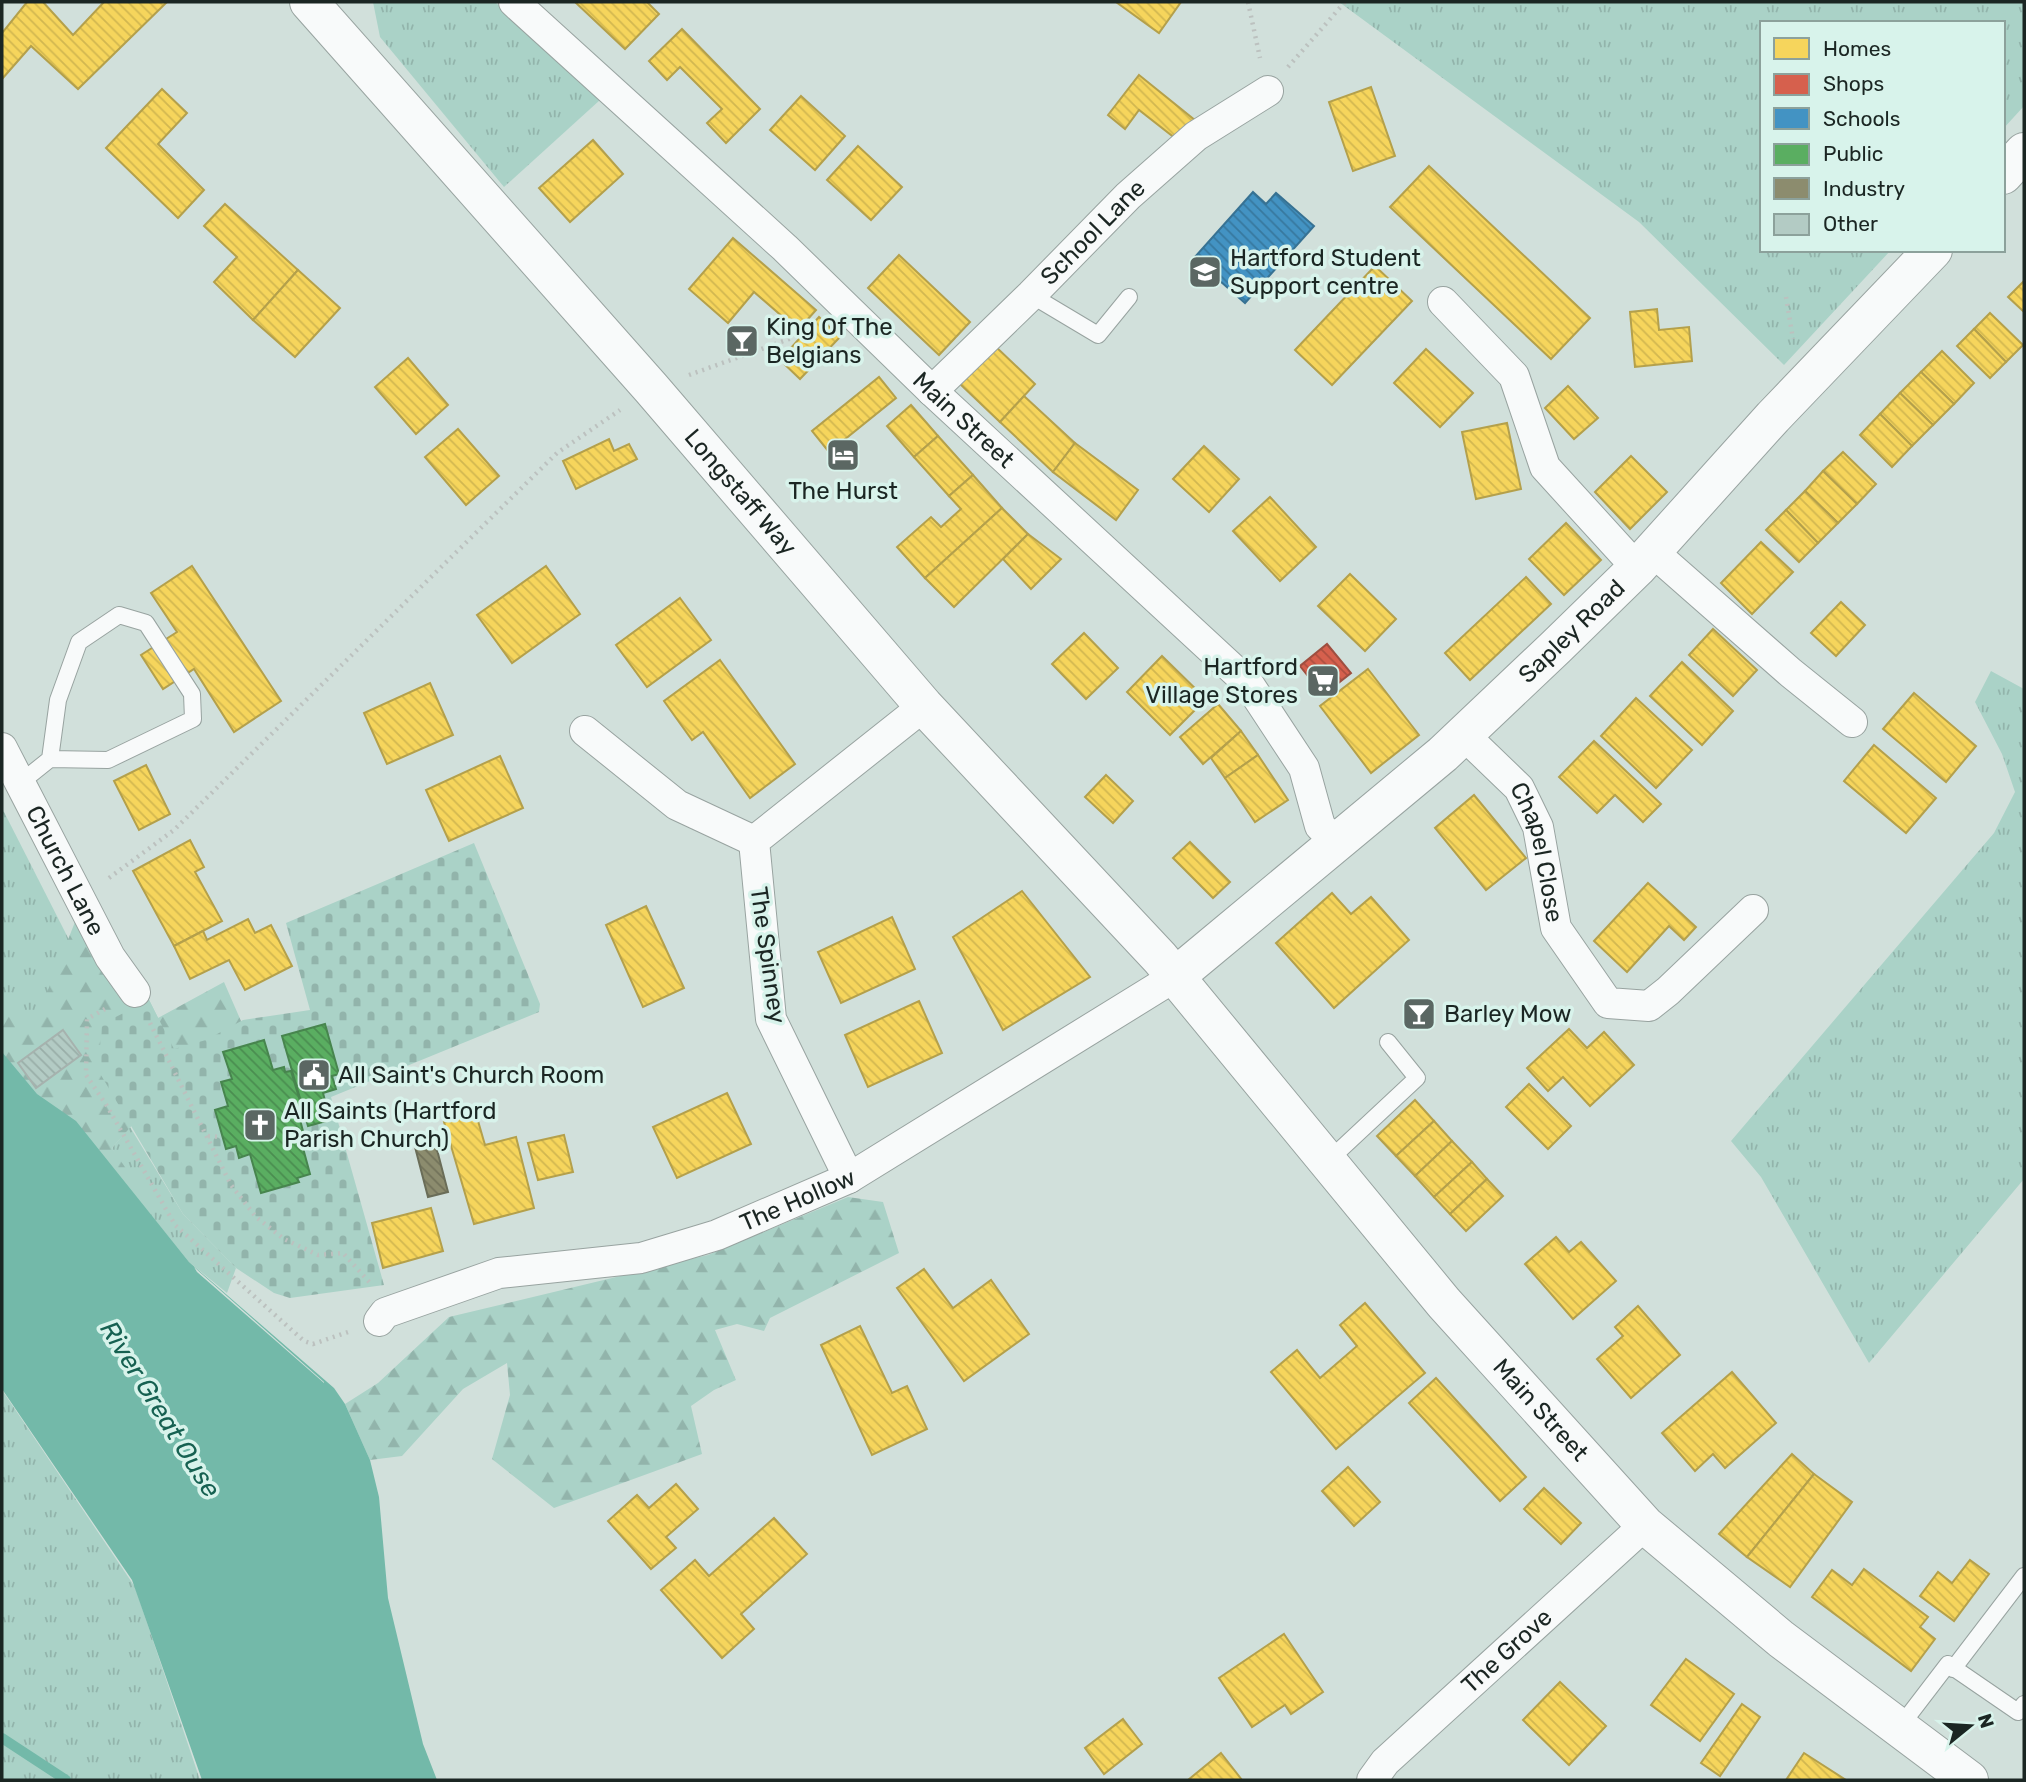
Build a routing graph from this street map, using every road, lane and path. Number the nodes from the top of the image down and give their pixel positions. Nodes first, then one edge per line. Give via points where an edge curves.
1 (514, 2) edge
2 (1248, 2) edge
3 (1345, 2) edge
4 (312, 3) edge
5 (1268, 91) junction
6 (2024, 152) edge
7 (2005, 173) edge
8 (1931, 252) edge
9 (1031, 295) junction
10 (1129, 297) dead end
11 (1786, 297) dead end
12 (837, 299) junction
13 (1443, 302) dead end
14 (1795, 347) dead end
15 (651, 388) junction
16 (932, 391) junction
17 (1645, 560) junction
18 (925, 706) junction
19 (1852, 722) dead end
20 (585, 731) dead end
21 (1464, 735) junction
22 (2, 748) edge
23 (50, 759) junction
24 (20, 783) junction
25 (754, 841) junction
26 (1336, 842) junction
27 (80, 900) junction
28 (1753, 910) dead end
29 (1176, 976) junction
30 (135, 992) junction
31 (1388, 1042) dead end
32 (208, 1136) junction
33 (222, 1137) dead end
34 (1327, 1162) junction
35 (849, 1178) junction
36 (382, 1317) joint
37 (313, 1344) dead end
38 (1645, 1525) junction
39 (2024, 1576) edge
40 (1953, 1668) junction
41 (2024, 1704) edge
42 (1899, 1728) junction
43 (1372, 1780) edge
44 (1969, 1780) edge

1 - 12 street, Main Street
2 - 5 path
3 - 5 path
4 - 15 main road, Longstaff Way
5 - 9 street, School Lane via 1196,136 1128,196
6 - 7 main road
8 - 17 main road, Sapley Road via 1773,417
9 - 10 lane via 1098,335
9 - 16 street, School Lane
11 - 14 path
12 - 15 path via 792,338
12 - 16 street, Main Street
13 - 17 street via 1514,376 1545,467
15 - 18 main road, Longstaff Way
15 - 27 path via 557,453 174,830
16 - 26 street, Main Street via 1248,683 1304,768 1320,826
17 - 19 street
17 - 21 main road, Sapley Road
18 - 25 street
18 - 29 main road, Longstaff Way
20 - 25 street via 677,806
21 - 26 main road, Sapley Road
21 - 28 street, Chapel Close via 1519,788 1538,827 1556,928 1608,1003 1649,1006
22 - 24 street, Church Lane
23 - 23 lane via 108,760 192,719 192,694 146,623 119,615 79,642 58,700
23 - 24 lane
24 - 27 street, Church Lane
25 - 35 street, The Spinney via 771,1020
26 - 29 main road, Sapley Road
27 - 30 street, Church Lane
29 - 34 main road, Main Street
29 - 35 street, The Hollow
30 - 32 path
30 - 37 path via 87,1019 86,1074 175,1226 277,1318
31 - 34 lane via 1417,1078
32 - 33 path
32 - 36 path via 231,1185 256,1217 284,1239 318,1255 343,1252 372,1285
34 - 38 main road, Main Street via 1444,1303
35 - 36 street, The Hollow via 717,1235 641,1258 499,1273
38 - 42 main road, Main Street via 1781,1639
38 - 43 street, The Grove via 1385,1762
39 - 40 lane
40 - 41 lane via 2018,1712
40 - 42 lane via 1948,1664
42 - 44 main road, Main Street

